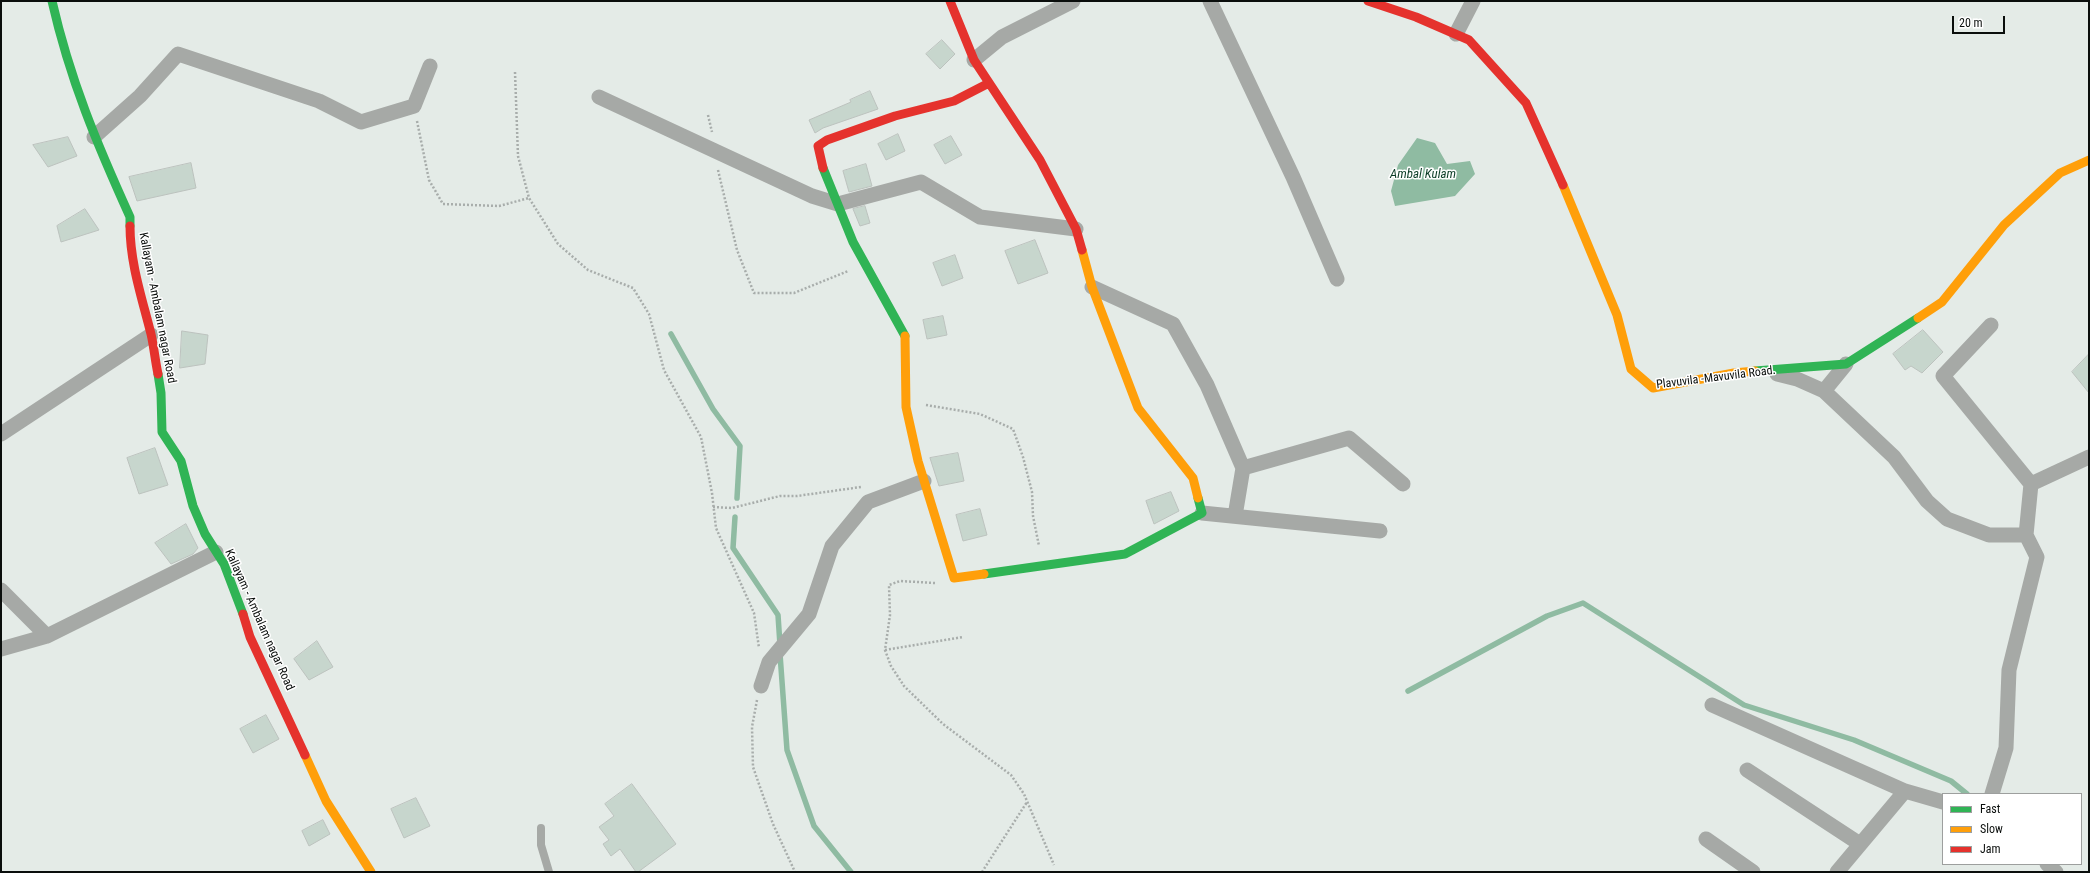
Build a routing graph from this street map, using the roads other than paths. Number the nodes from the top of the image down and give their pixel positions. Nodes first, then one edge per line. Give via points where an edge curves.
1 (52, 1) edge
2 (950, 1) edge
3 (1073, 1) edge
4 (1210, 1) edge
5 (1368, 1) edge
6 (1474, 1) edge
7 (1463, 37) junction
8 (974, 60) junction
9 (430, 66) dead end
10 (990, 83) junction
11 (599, 97) dead end
12 (94, 137) junction
13 (2089, 160) edge
14 (838, 204) junction
15 (1076, 230) junction
16 (1337, 279) dead end
17 (1092, 287) junction
18 (1991, 325) dead end
19 (152, 335) junction
20 (1846, 364) junction
21 (1765, 371) junction
22 (1824, 391) junction
23 (1, 434) edge
24 (2089, 457) edge
25 (1243, 468) junction
26 (924, 481) junction
27 (1403, 484) dead end
28 (2031, 484) junction
29 (1202, 513) junction
30 (1234, 516) junction
31 (1380, 531) dead end
32 (2026, 535) junction
33 (216, 552) junction
34 (1, 590) edge
35 (47, 636) junction
36 (1, 649) edge
37 (761, 686) road end
38 (1712, 705) dead end
39 (1747, 770) dead end
40 (1905, 791) junction
41 (1992, 793) edge
42 (1942, 802) edge
43 (541, 828) dead end
44 (1706, 839) dead end
45 (1860, 844) junction
46 (2048, 865) edge
47 (372, 872) edge
48 (549, 872) edge
49 (1753, 872) edge
50 (1837, 872) edge
51 (2056, 872) edge

1 - 12 street, Kallayam - Ambalam nagar Road via 76,90
2 - 8 street
3 - 8 street via 1002,37
4 - 16 street via 1293,177
5 - 7 street, Plavuvila -Mavuvila Road. via 1416,17
6 - 7 street via 1465,19
7 - 21 street, Plavuvila -Mavuvila Road. via 1526,103 1574,209 1614,308 1631,368 1653,388 1734,373
8 - 10 street
9 - 12 street via 414,106 361,122 319,101 178,54 140,96
10 - 14 street via 954,101 894,116 818,144 824,171
10 - 15 street via 1040,160
11 - 14 street via 812,196
12 - 19 street, Kallayam - Ambalam nagar Road via 130,218 130,244 139,290
13 - 20 street, Plavuvila -Mavuvila Road. via 2060,173 2004,225 1942,302
14 - 15 street via 921,182 980,217
14 - 26 street via 853,242 906,337 906,402
15 - 17 street
17 - 25 street via 1173,324 1207,385
17 - 29 street via 1138,408 1193,478
18 - 28 street via 1943,376
19 - 23 street
19 - 33 street, Kallayam - Ambalam nagar Road via 161,393 162,432 181,461 193,506
20 - 21 street, Plavuvila -Mavuvila Road.
20 - 22 street
21 - 22 street via 1797,379
22 - 32 street via 1894,456 1927,501 1947,519 1990,535
24 - 28 street
25 - 27 street via 1349,438
25 - 30 street
26 - 29 street via 954,578 1125,554
26 - 37 street via 868,502 832,546 809,614 793,635 765,657
28 - 32 street
29 - 30 street
30 - 31 street
32 - 41 street via 2037,557 2009,670 2006,748
33 - 35 street
33 - 47 street, Kallayam - Ambalam nagar Road via 224,564 250,637 326,801
34 - 35 street
35 - 36 street
38 - 40 street
39 - 45 street
40 - 42 street
40 - 45 street
43 - 48 lane via 541,845
44 - 49 street
45 - 50 street
46 - 51 street

